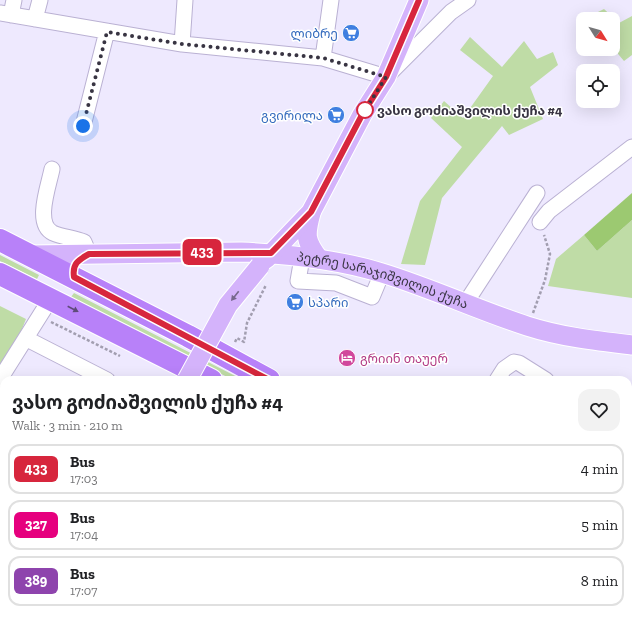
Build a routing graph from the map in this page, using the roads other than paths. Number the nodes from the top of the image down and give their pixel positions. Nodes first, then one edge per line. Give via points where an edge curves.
1 (14, 0) edge
2 (40, 0) edge
3 (185, 0) edge
4 (331, 0) edge
5 (419, 0) edge
6 (468, 0) edge
7 (5, 14) edge
8 (35, 19) junction
9 (107, 32) junction
10 (182, 44) junction
11 (323, 58) junction
12 (386, 77) junction
13 (83, 126) dead end
14 (632, 146) edge
15 (52, 168) dead end
16 (537, 193) dead end
17 (311, 212) junction
18 (540, 222) road end
19 (0, 240) edge
20 (89, 254) junction
21 (31, 255) junction
22 (310, 259) junction
23 (266, 266) junction
24 (382, 273) junction
25 (0, 274) edge
26 (74, 277) junction
27 (50, 298) junction
28 (465, 304) junction
29 (27, 339) junction
30 (632, 345) edge
31 (3, 376) edge
32 (99, 376) edge
33 (189, 376) edge
34 (203, 376) edge
35 (261, 376) edge
36 (500, 376) edge
37 (535, 376) edge

1 - 7 street
2 - 8 street
3 - 10 street
4 - 11 street
5 - 12 main road
6 - 12 street via 451,12
7 - 8 street
8 - 9 street
9 - 10 street
9 - 13 street
10 - 11 street
11 - 12 street
12 - 17 main road via 362,115
14 - 18 street via 549,211
15 - 20 street via 42,217 46,228 84,242
16 - 28 street
17 - 22 main road via 306,240
17 - 23 main road
19 - 21 highway
20 - 21 main road, პეტრე სარაჯიშვილის ქუჩა
20 - 23 main road, პეტრე სარაჯიშვილის ქუჩა
20 - 26 main road via 75,263
21 - 26 highway
22 - 23 main road, პეტრე სარაჯიშვილის ქუჩა
22 - 24 main road, პეტრე სარაჯიშვილის ქუჩა
22 - 24 street via 298,280 336,283 372,297
23 -> 33 main road, bridge via 228,305
24 - 28 main road, პეტრე სარაჯიშვილის ქუჩა
25 - 27 highway
26 - 35 highway
27 - 29 street
27 -> 34 highway
28 - 30 main road, პეტრე სარაჯიშვილის ქუჩა via 528,326 595,341
29 - 31 street
29 - 32 street
36 - 37 street via 514,362

